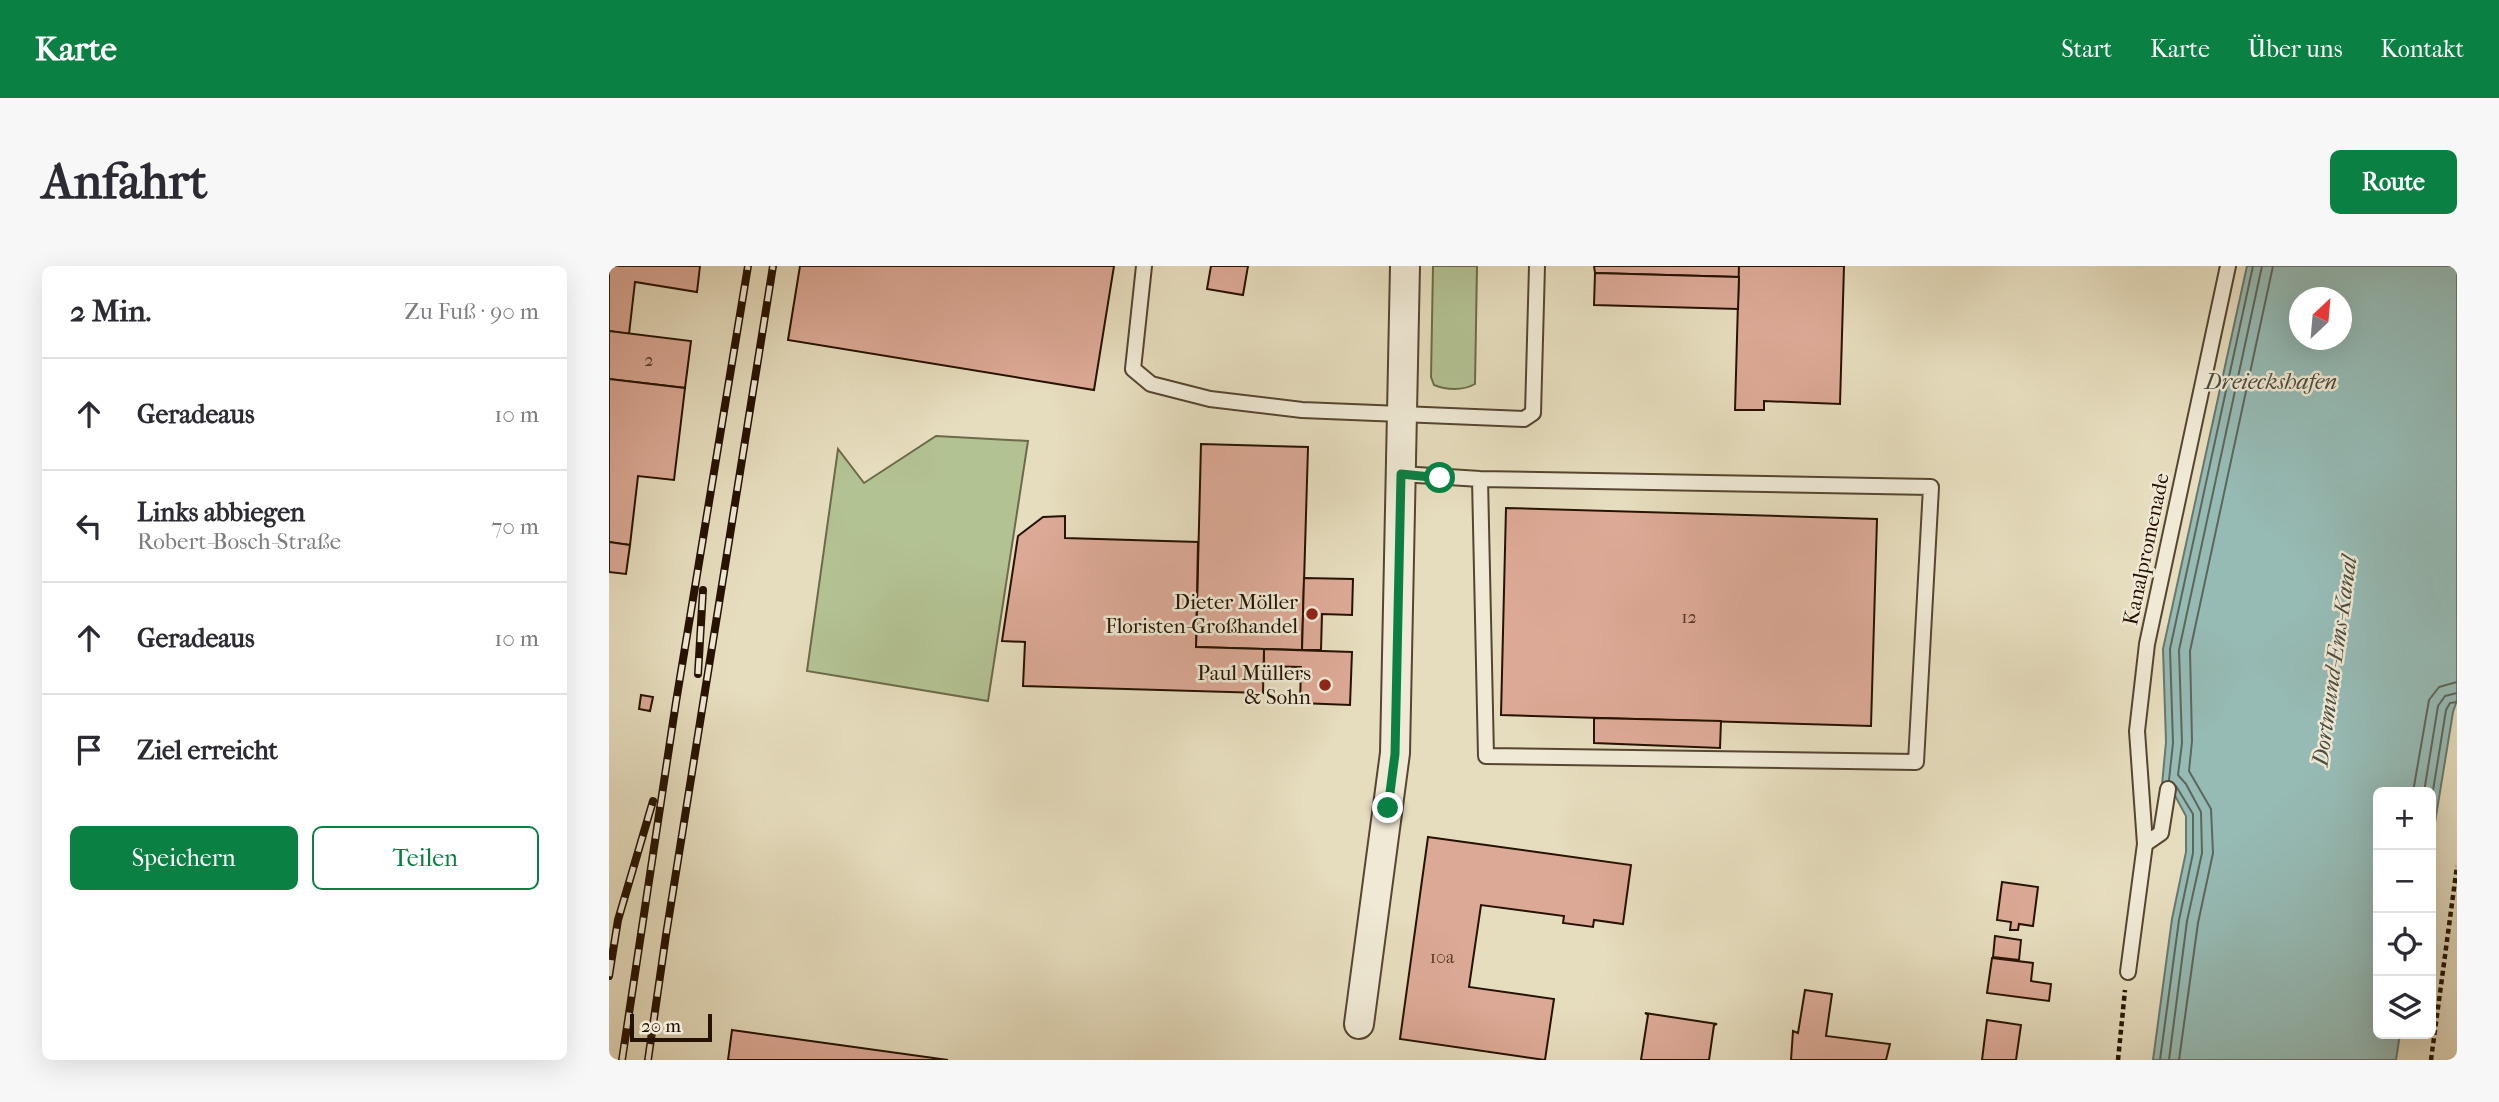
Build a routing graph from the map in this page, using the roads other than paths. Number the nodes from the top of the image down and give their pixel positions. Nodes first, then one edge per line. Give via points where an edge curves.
1 (1144, 266) edge
2 (1405, 266) edge
3 (1537, 266) edge
4 (2228, 266) edge
5 (1402, 415) junction
6 (1401, 474) junction
7 (1480, 479) junction
8 (2168, 789) dead end
9 (2145, 844) junction
10 (2127, 972) road end
11 (1359, 1024) dead end

1 - 5 lane via 1133,369 1151,384 1210,399
2 - 5 street
3 - 5 lane via 1533,413 1524,419
4 - 9 lane, Kanalpromenade via 2147,644 2137,731
5 - 6 street
6 - 7 lane
6 - 11 street via 1393,770
7 - 7 lane via 1931,487 1916,762 1486,757
8 - 9 lane, Kanalpromenade via 2161,833
9 - 10 lane, Kanalpromenade

